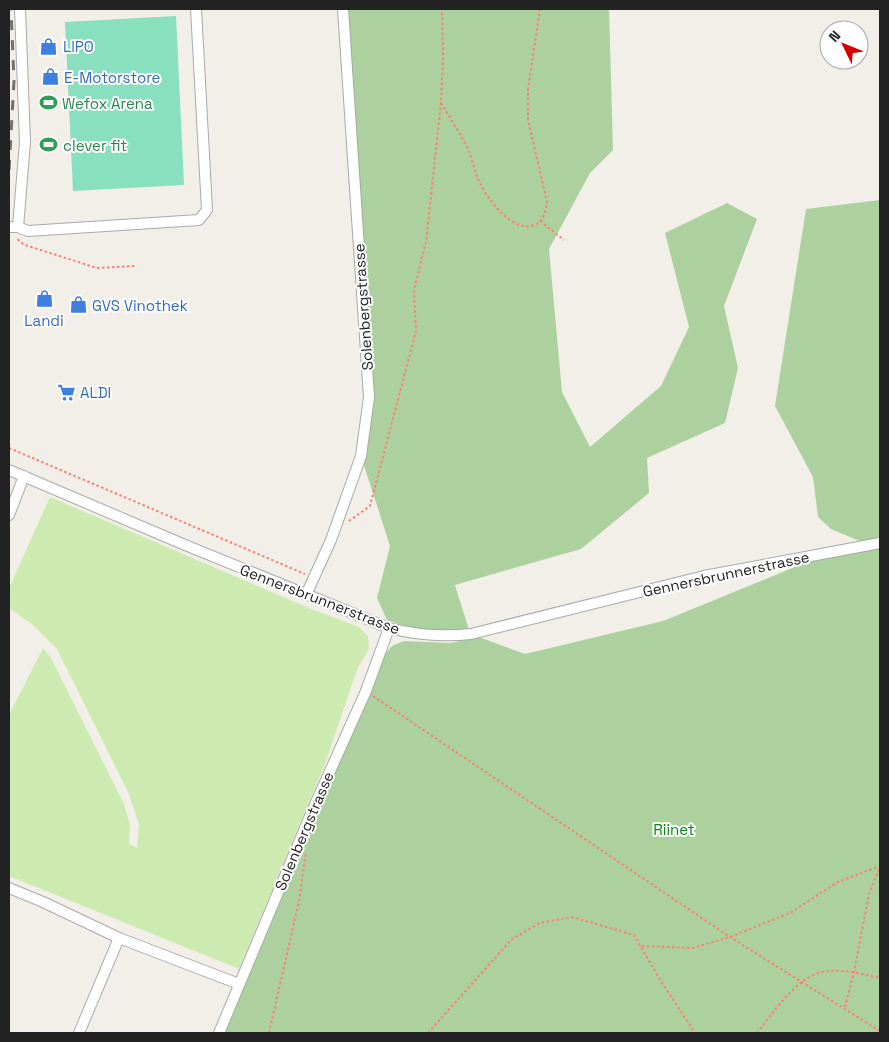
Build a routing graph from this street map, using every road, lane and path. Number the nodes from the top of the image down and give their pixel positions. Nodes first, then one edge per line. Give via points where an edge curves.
1 (20, 9) edge
2 (196, 9) edge
3 (343, 9) edge
4 (442, 9) edge
5 (540, 9) edge
6 (441, 103) junction
7 (540, 222) junction
8 (13, 227) edge
9 (564, 240) dead end
10 (135, 266) dead end
11 (9, 448) edge
12 (9, 470) edge
13 (24, 476) junction
14 (10, 510) edge
15 (349, 521) dead end
16 (880, 543) edge
17 (314, 578) junction
18 (306, 595) junction
19 (389, 628) junction
20 (366, 691) junction
21 (307, 846) dead end
22 (880, 867) edge
23 (9, 888) edge
24 (730, 937) junction
25 (119, 938) junction
26 (642, 946) junction
27 (854, 972) junction
28 (880, 978) edge
29 (801, 982) junction
30 (239, 984) junction
31 (844, 1008) junction
32 (880, 1031) edge
33 (79, 1033) edge
34 (219, 1033) edge
35 (269, 1033) edge
36 (428, 1033) edge
37 (695, 1033) edge
38 (757, 1033) edge

1 - 8 street via 25,142
2 - 8 street via 207,210 198,220 28,231
3 - 17 street, Solenbergstrasse via 369,397 361,456
4 - 6 path via 444,58
5 - 7 path via 528,89 528,120 546,202 545,215
6 - 7 path via 468,149 480,184 502,214 514,224 530,226
6 - 15 path via 426,242 414,290 416,331 370,506
7 - 9 path
8 - 10 path via 25,245 97,268
11 - 17 path
12 - 13 street, Gennersbrunnerstrasse
13 - 14 street
13 - 18 street, Gennersbrunnerstrasse
16 - 19 street, Gennersbrunnerstrasse via 689,579 471,634 439,636
17 - 18 street, Solenbergstrasse
18 - 19 street, Gennersbrunnerstrasse
19 - 20 street, Solenbergstrasse
20 - 24 path
20 - 30 street, Solenbergstrasse
21 - 35 path via 299,901
22 - 24 path via 838,882 790,913
22 - 27 path via 869,894
23 - 25 street
24 - 26 path via 692,948
24 - 29 path
25 - 30 street
25 - 33 street
26 - 36 path via 634,935 572,917 540,923 512,939
26 - 37 path
27 - 28 path
27 - 29 path via 821,972
27 - 31 path
29 - 31 path
29 - 38 path
30 - 34 street, Solenbergstrasse
31 - 32 path

